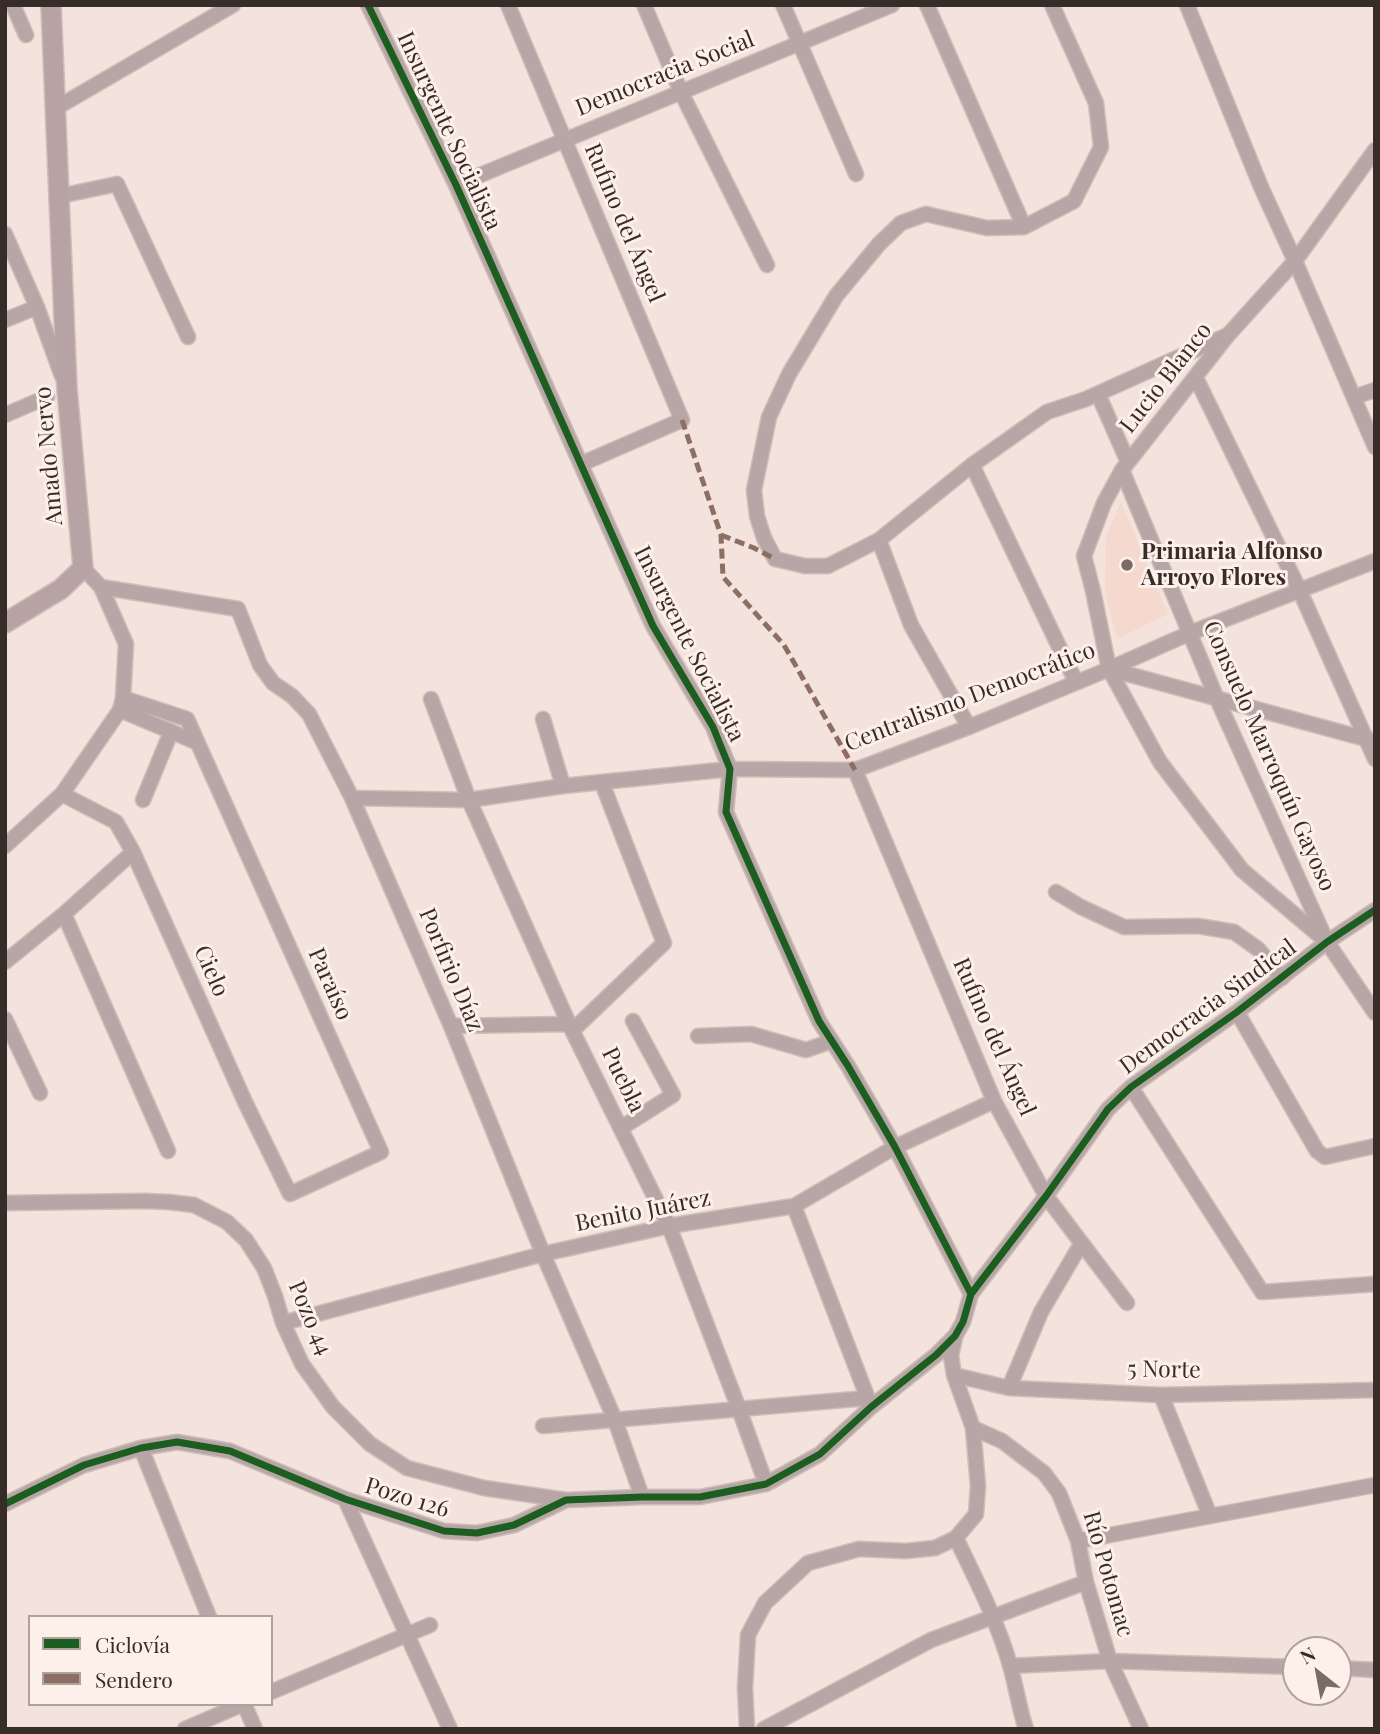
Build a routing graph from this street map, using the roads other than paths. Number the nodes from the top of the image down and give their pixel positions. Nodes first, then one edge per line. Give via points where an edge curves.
1 (13, 5) edge
2 (51, 5) edge
3 (233, 5) edge
4 (368, 5) edge
5 (508, 5) edge
6 (644, 5) edge
7 (783, 5) edge
8 (892, 5) edge
9 (927, 5) edge
10 (1052, 5) edge
11 (1187, 5) edge
12 (26, 35) dead end
13 (799, 44) junction
14 (681, 92) junction
15 (56, 107) junction
16 (565, 140) junction
17 (1375, 150) edge
18 (856, 174) dead end
19 (456, 185) junction
20 (60, 196) junction
21 (1024, 227) junction
22 (5, 234) edge
23 (1295, 261) junction
24 (767, 265) dead end
25 (37, 307) junction
26 (5, 320) edge
27 (1228, 335) junction
28 (188, 337) dead end
29 (1196, 378) junction
30 (67, 389) junction
31 (1375, 390) edge
32 (1098, 394) junction
33 (47, 397) dead end
34 (1353, 397) junction
35 (5, 415) edge
36 (1375, 447) edge
37 (580, 464) junction
38 (972, 465) junction
39 (1125, 466) junction
40 (879, 540) junction
41 (1375, 561) edge
42 (83, 568) junction
43 (102, 587) junction
44 (1300, 589) junction
45 (5, 623) edge
46 (1189, 633) junction
47 (1108, 669) junction
48 (1076, 682) junction
49 (431, 699) dead end
50 (1217, 699) junction
51 (122, 704) junction
52 (543, 719) dead end
53 (969, 727) junction
54 (171, 732) junction
55 (1370, 740) edge
56 (196, 742) junction
57 (1375, 759) edge
58 (730, 769) junction
59 (855, 770) junction
60 (602, 782) junction
61 (564, 786) junction
62 (62, 794) junction
63 (352, 798) junction
64 (143, 800) dead end
65 (469, 800) junction
66 (5, 846) edge
67 (134, 852) junction
68 (1056, 892) dead end
69 (1375, 910) edge
70 (64, 914) junction
71 (1327, 942) junction
72 (5, 962) edge
73 (1282, 978) junction
74 (1237, 1012) junction
75 (1375, 1013) edge
76 (5, 1019) edge
77 (633, 1021) dead end
78 (451, 1026) junction
79 (571, 1027) junction
80 (698, 1036) dead end
81 (832, 1041) junction
82 (1131, 1087) junction
83 (40, 1093) dead end
84 (994, 1101) junction
85 (621, 1128) junction
86 (1375, 1146) edge
87 (895, 1147) junction
88 (168, 1152) dead end
89 (290, 1194) joint
90 (1046, 1196) junction
91 (5, 1203) edge
92 (794, 1206) junction
93 (669, 1226) junction
94 (1081, 1244) junction
95 (543, 1254) junction
96 (1375, 1284) edge
97 (971, 1294) junction
98 (1127, 1303) dead end
99 (283, 1323) junction
100 (955, 1336) junction
101 (954, 1375) junction
102 (1009, 1388) junction
103 (1375, 1390) edge
104 (1161, 1395) junction
105 (869, 1402) junction
106 (739, 1409) junction
107 (615, 1420) junction
108 (543, 1426) dead end
109 (973, 1428) junction
110 (141, 1448) junction
111 (766, 1484) junction
112 (1375, 1485) edge
113 (642, 1497) junction
114 (345, 1499) junction
115 (566, 1500) junction
116 (5, 1504) edge
117 (1210, 1516) junction
118 (956, 1538) junction
119 (1078, 1541) junction
120 (1086, 1582) junction
121 (208, 1615) edge
122 (993, 1616) junction
123 (430, 1625) dead end
124 (408, 1635) junction
125 (1110, 1661) junction
126 (1010, 1666) junction
127 (1282, 1667) edge
128 (1352, 1669) edge
129 (1375, 1670) edge
130 (273, 1691) edge
131 (239, 1706) edge
132 (245, 1706) edge
133 (185, 1729) edge
134 (255, 1729) edge
135 (450, 1729) edge
136 (747, 1729) edge
137 (764, 1729) edge
138 (1027, 1729) edge
139 (1141, 1729) edge

1 - 12 street
2 - 15 main road, Amado Nervo
3 - 15 street
4 - 19 street, Insurgente Socialista
5 - 16 street, Rufino del Ángel
6 - 14 street
7 - 13 street
8 - 13 street, Democracia Social
9 - 21 street
10 - 21 street via 1096,103 1101,147 1074,201
11 - 23 street
13 - 14 street, Democracia Social
13 - 18 street
14 - 16 street, Democracia Social
14 - 24 street
15 - 20 main road, Amado Nervo
16 - 19 street, Democracia Social
16 - 37 street, Rufino del Ángel via 682,419
17 - 23 street, Lucio Blanco
19 - 37 street, Insurgente Socialista
20 - 28 street via 117,184
20 - 30 main road, Amado Nervo
21 - 40 street via 987,228 926,214 901,223 835,296 769,417 754,490 757,516 775,559 828,566
22 - 25 street
23 - 27 street, Lucio Blanco
23 - 34 street
25 - 26 street
25 - 30 street
27 - 29 street, Lucio Blanco
27 - 32 street
29 - 39 street, Lucio Blanco
29 - 44 street
30 - 42 main road, Amado Nervo
31 - 34 street
32 - 38 street via 1046,412
32 - 39 street, Consuelo Marroquín Gayoso
33 - 35 street
34 - 36 street
37 - 58 street, Insurgente Socialista via 653,626 713,727
38 - 40 street
38 - 48 street
39 - 46 street, Consuelo Marroquín Gayoso
39 - 47 street, Lucio Blanco via 1104,503 1084,556
40 - 53 street via 911,625
41 - 44 street, Centralismo Democrático
42 - 43 street
42 - 45 main road via 61,589
43 - 51 street via 126,644
43 - 63 street, Porfirio Díaz via 238,609 260,665 309,715
44 - 46 street, Centralismo Democrático
44 - 55 street
46 - 47 street, Centralismo Democrático
46 - 50 street, Consuelo Marroquín Gayoso
47 - 48 street, Centralismo Democrático
47 - 50 street
47 - 71 street, Lucio Blanco via 1160,762 1242,870
48 - 53 street, Centralismo Democrático
49 - 65 street, Puebla
50 - 55 street
50 - 71 street, Consuelo Marroquín Gayoso
51 - 54 street
51 - 56 street, Paraíso via 187,719
51 - 62 street
52 - 61 street
53 - 59 street, Centralismo Democrático
54 - 56 street
54 - 64 street
55 - 57 street
56 - 89 street, Paraíso via 381,1152
58 - 59 street, Centralismo Democrático
58 - 60 street, Centralismo Democrático
58 - 81 street, Insurgente Socialista via 726,812
59 - 84 street, Rufino del Ángel
60 - 61 street, Centralismo Democrático
60 - 79 street via 664,943
61 - 65 street, Centralismo Democrático
62 - 66 street
62 - 67 street, Cielo via 116,822
63 - 65 street, Centralismo Democrático
63 - 78 street, Porfirio Díaz
65 - 79 street, Puebla
67 - 70 street
67 - 89 street, Cielo
68 - 73 street via 1124,927 1198,926 1234,932 1258,949
69 - 71 street, Democracia Sindical
70 - 72 street
70 - 88 street
71 - 73 street, Democracia Sindical
71 - 75 street, Consuelo Marroquín Gayoso
73 - 74 street, Democracia Sindical
74 - 82 street, Democracia Sindical
74 - 86 street via 1317,1151 1325,1157
76 - 83 street
77 - 85 street via 673,1095
78 - 79 street
78 - 95 street, Porfirio Díaz
79 - 85 street, Puebla
80 - 81 street via 751,1034 806,1050
81 - 87 street, Insurgente Socialista
82 - 90 street, Democracia Sindical via 1108,1109
82 - 96 street via 1262,1292
84 - 87 street, Benito Juárez
84 - 90 street, Rufino del Ángel
85 - 93 street, Puebla
87 - 92 street, Benito Juárez
87 - 97 street, Insurgente Socialista
90 - 94 street, Rufino del Ángel
90 - 97 street, Democracia Sindical
91 - 99 street, Pozo 44 via 194,1205 227,1222 246,1240 264,1268
92 - 93 street, Benito Juárez
92 - 105 street
93 - 95 street, Benito Juárez
93 - 106 street, Puebla
94 - 98 street, Rufino del Ángel
94 - 102 street via 1041,1312
95 - 99 street, Benito Juárez
95 - 107 street, Porfirio Díaz
97 - 100 street, Democracia Sindical
99 - 115 street, Pozo 44 via 302,1364 333,1407 370,1444 407,1468 484,1488
100 - 101 street
100 - 105 street, Democracia Sindical via 936,1355
101 - 102 street, 5 Norte
101 - 109 street
102 - 104 street, 5 Norte
103 - 104 street, 5 Norte
104 - 117 street
105 - 106 street
105 - 111 street, Pozo 126 via 820,1454
106 - 107 street
106 - 111 street, Puebla
107 - 108 street
107 - 113 street, Porfirio Díaz
109 - 118 street via 976,1514
109 - 119 street, Río Potomac via 1002,1441 1044,1473 1059,1493
110 - 114 street, Pozo 126 via 177,1442 230,1451
110 - 116 street, Pozo 126 via 84,1465
110 - 121 street
111 - 113 street, Pozo 126 via 700,1497
112 - 117 street
113 - 115 street, Pozo 126
114 - 115 street, Pozo 126 via 444,1531 477,1533 514,1525
114 - 124 street
117 - 119 street
118 - 122 street
118 - 136 street via 935,1548 859,1549 808,1563 765,1603 748,1635
119 - 120 street, Río Potomac
120 - 122 street
120 - 125 street, Río Potomac
122 - 126 street
122 - 137 street via 931,1640
123 - 124 street
124 - 130 street
124 - 135 street
125 - 126 street
125 - 127 street
125 - 139 street, Río Potomac
126 - 138 street
128 - 129 street
131 - 133 street
132 - 134 street

